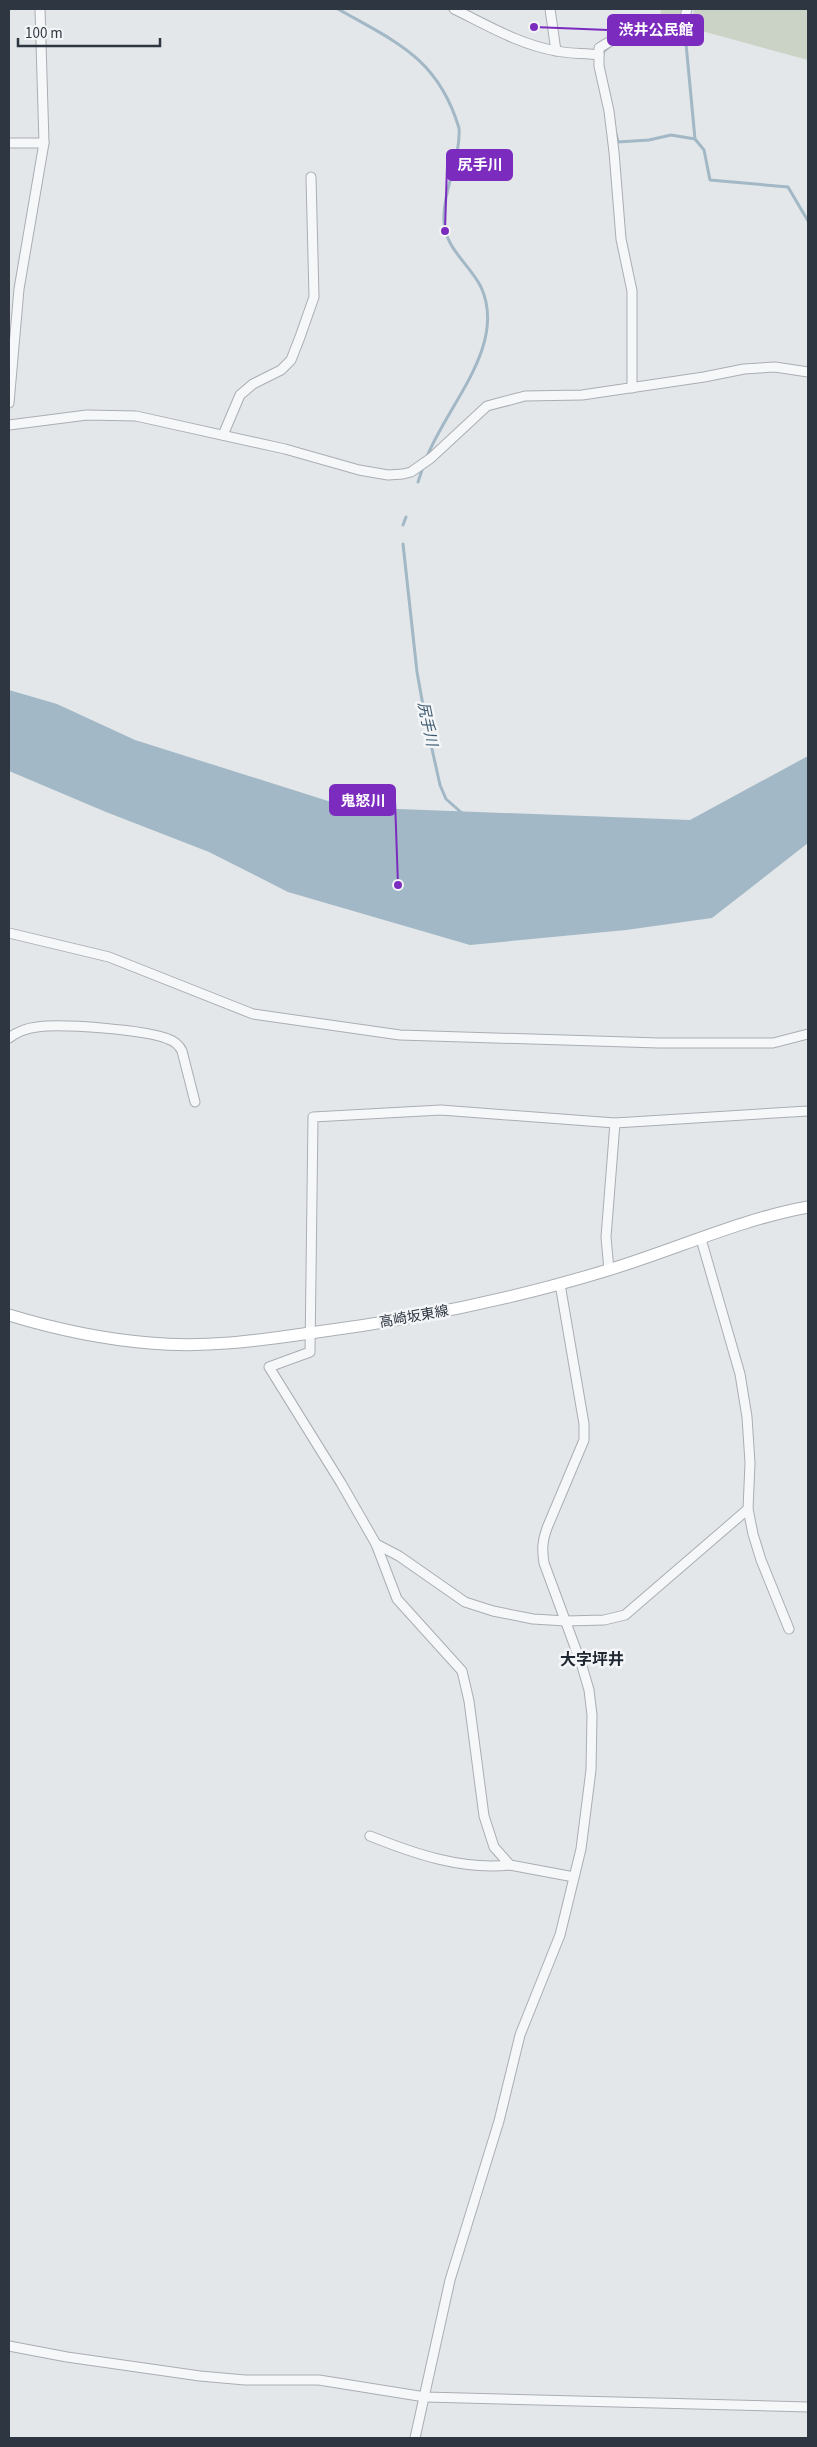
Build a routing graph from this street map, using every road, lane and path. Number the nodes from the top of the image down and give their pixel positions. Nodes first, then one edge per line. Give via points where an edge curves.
1 (40, 9) edge
2 (454, 9) edge
3 (550, 9) edge
4 (687, 9) edge
5 (556, 51) junction
6 (599, 55) junction
7 (44, 143) junction
8 (9, 144) edge
9 (311, 176) dead end
10 (808, 372) edge
11 (632, 388) junction
12 (9, 403) edge
13 (9, 425) edge
14 (224, 435) junction
15 (9, 932) edge
16 (808, 1034) edge
17 (9, 1038) edge
18 (195, 1102) dead end
19 (808, 1111) edge
20 (615, 1123) junction
21 (808, 1207) edge
22 (701, 1239) junction
23 (609, 1270) junction
24 (560, 1284) junction
25 (9, 1314) edge
26 (310, 1333) junction
27 (748, 1509) junction
28 (376, 1544) junction
29 (566, 1621) junction
30 (789, 1628) dead end
31 (370, 1836) dead end
32 (510, 1866) junction
33 (574, 1877) junction
34 (9, 2346) edge
35 (425, 2397) junction
36 (808, 2407) edge
37 (415, 2438) edge

1 - 7 street
2 - 5 street via 506,35
3 - 5 street
4 - 6 street via 682,29 614,38 599,48
5 - 6 street
6 - 11 street via 613,144 621,239 632,291
7 - 8 street
7 - 12 street via 19,289
9 - 14 street via 314,296 303,329 291,360 281,370 253,384 240,395
10 - 11 street via 775,367 744,369
11 - 14 street via 582,395 525,396 488,406 431,458 403,474 374,473
13 - 14 street via 116,414
15 - 16 street via 108,957 254,1014 400,1035 773,1043
17 - 18 street via 24,1030 51,1026 88,1027 166,1038 182,1050
19 - 20 street
20 - 23 street via 606,1237
20 - 26 street via 441,1110 313,1117
21 - 22 main road, 高崎坂東線
22 - 23 main road, 高崎坂東線
22 - 27 street via 741,1383 747,1417
23 - 24 main road, 高崎坂東線
24 - 26 main road, 高崎坂東線 via 432,1315
24 - 29 street via 584,1440 542,1541 542,1552
25 - 26 main road, 高崎坂東線 via 86,1335 151,1344 233,1344
26 - 28 street via 310,1352 269,1367
27 - 29 street via 625,1615 604,1620
27 - 30 street via 761,1560
28 - 29 street via 400,1556 465,1602 533,1619
28 - 32 street via 397,1599 462,1671 484,1816 494,1847
29 - 33 street via 589,1690 592,1715 591,1770 581,1850
31 - 32 street via 456,1864
32 - 33 street
33 - 35 street via 560,1935 520,2034 484,2172 450,2280
34 - 35 street via 200,2376 320,2380
35 - 36 street
35 - 37 street

